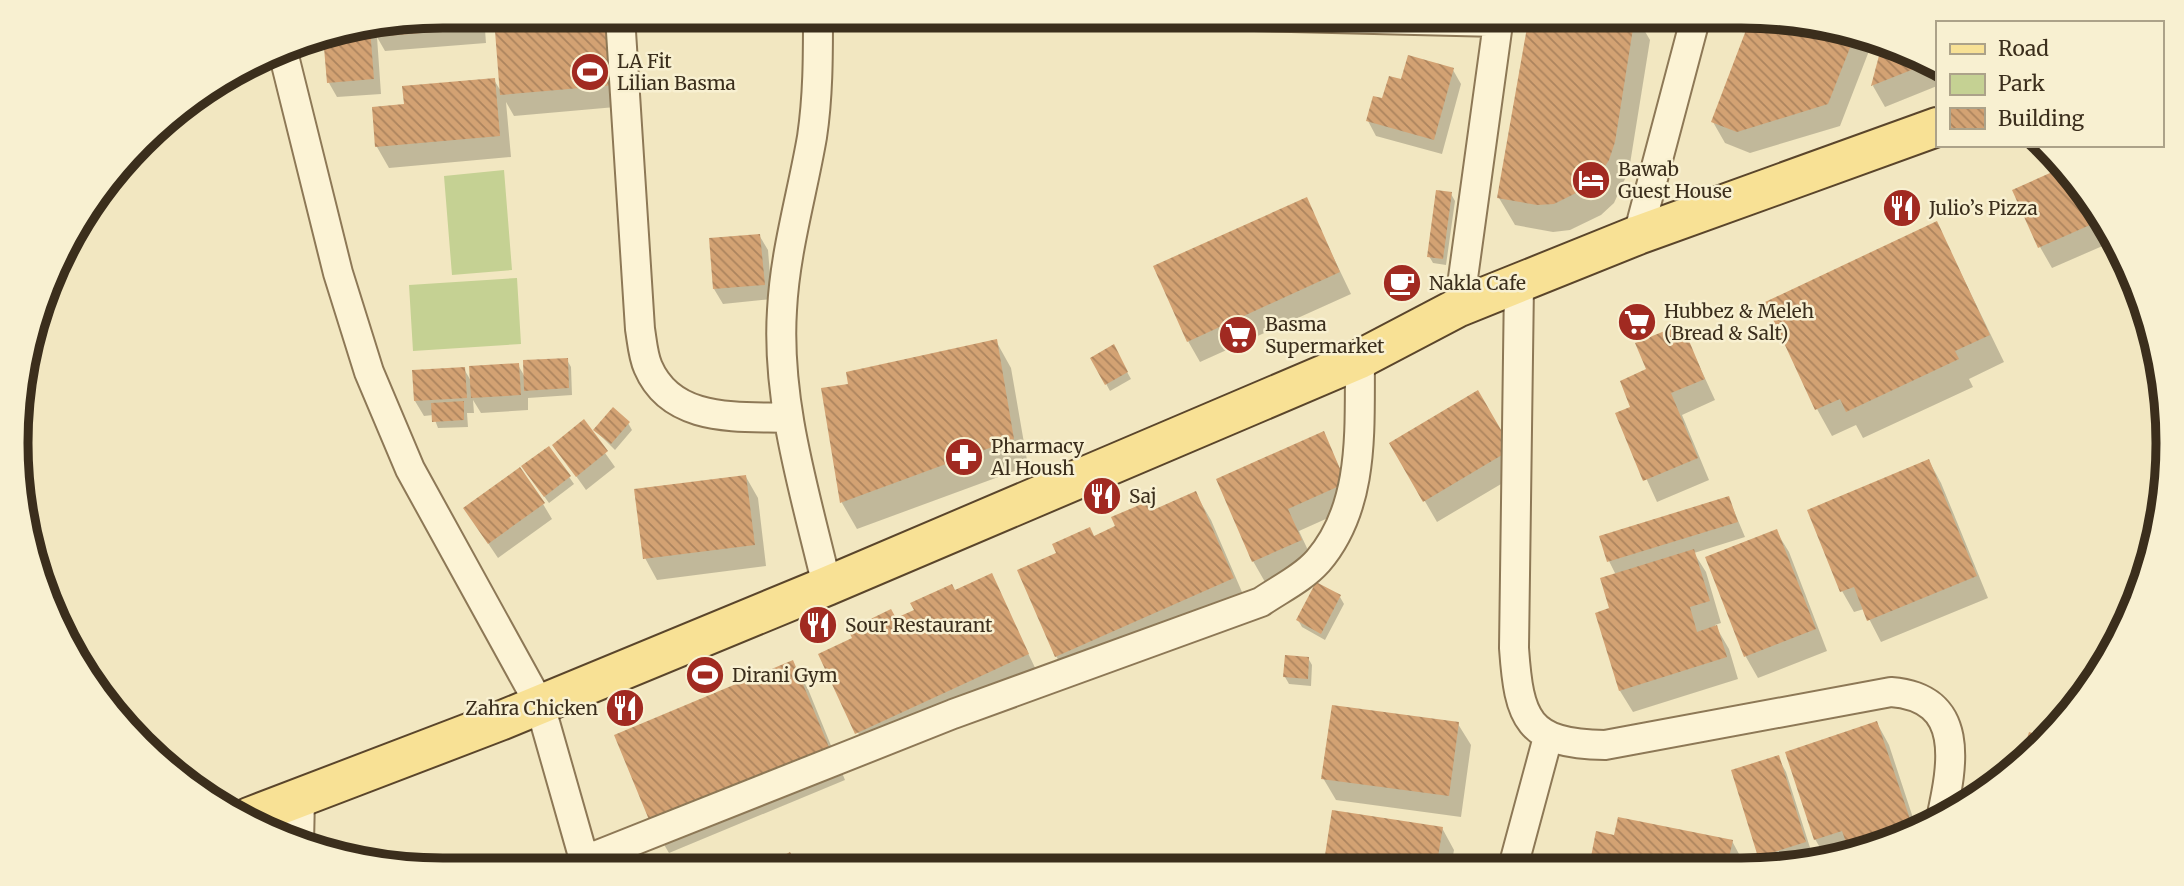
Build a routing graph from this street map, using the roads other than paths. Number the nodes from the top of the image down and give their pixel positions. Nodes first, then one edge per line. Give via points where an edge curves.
1 (621, 28) edge
2 (818, 28) edge
3 (1497, 28) edge
4 (1693, 28) edge
5 (285, 60) edge
6 (1936, 127) edge
7 (1638, 234) junction
8 (1519, 284) junction
9 (1459, 307) junction
10 (1360, 359) junction
11 (788, 418) junction
12 (827, 586) junction
13 (540, 705) junction
14 (1548, 737) junction
15 (300, 797) junction
16 (1944, 804) edge
17 (257, 814) edge
18 (299, 832) edge
19 (584, 858) edge
20 (603, 858) edge
21 (1515, 858) edge

1 - 11 street via 640,329 647,366 662,390 682,405 708,414
2 - 11 street via 811,138 782,308 780,362
3 - 9 street
4 - 7 street
5 - 13 street via 338,273 374,384 410,468
6 - 7 main road
7 - 8 main road
8 - 9 main road
8 - 14 street via 1514,648 1517,691 1526,719
9 - 10 main road
10 - 12 main road
10 - 20 street via 1358,460 1349,504 1318,561 1261,602 953,714
11 - 12 street
12 - 13 main road
13 - 15 main road
13 - 19 street
14 - 16 street via 1574,745 1605,746 1891,692 1914,694 1935,706 1947,729 1951,753
14 - 21 street
15 - 17 main road
15 - 18 street

